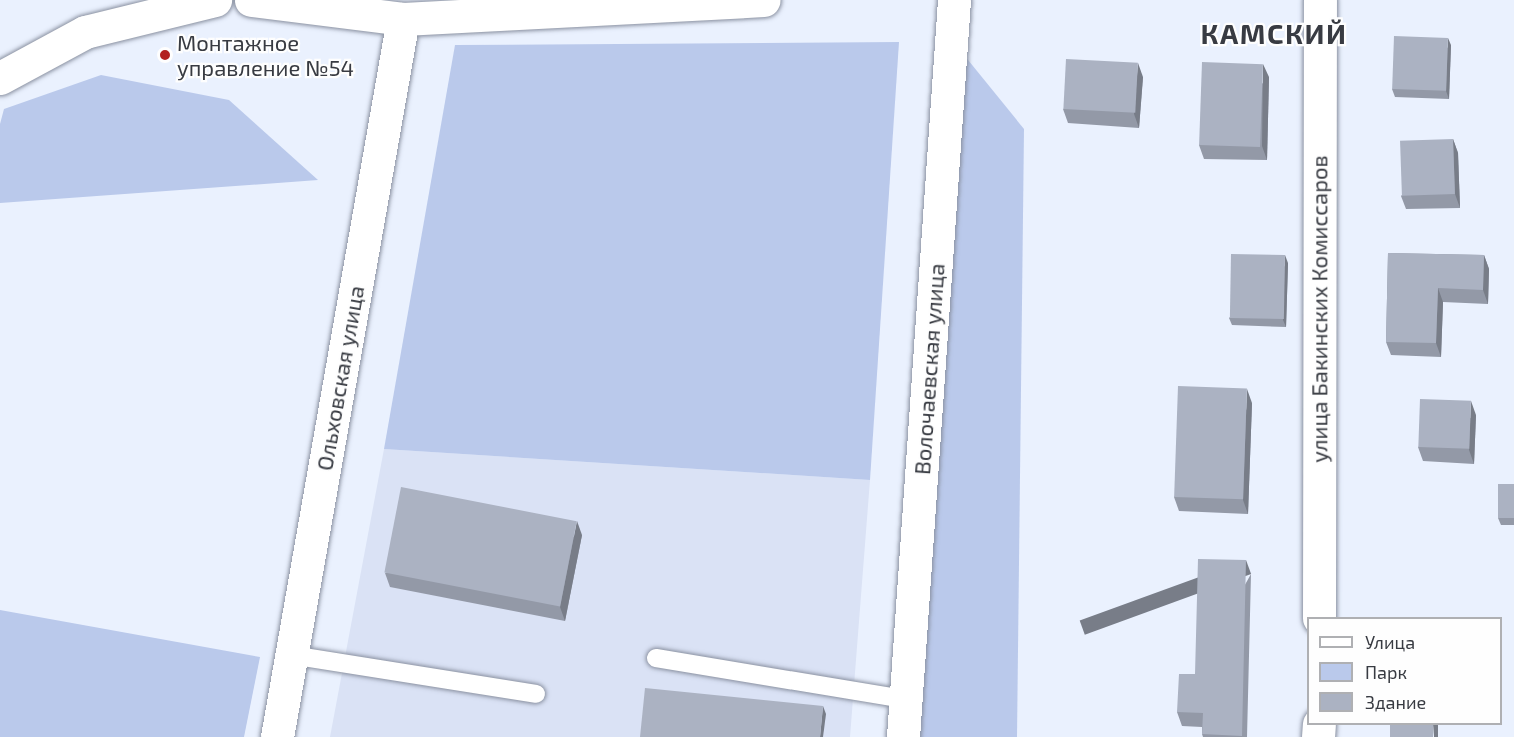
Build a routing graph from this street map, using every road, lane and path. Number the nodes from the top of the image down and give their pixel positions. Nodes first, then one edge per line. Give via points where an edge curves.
1 (215, 0) edge
2 (251, 0) edge
3 (763, 0) edge
4 (954, 0) edge
5 (1320, 0) edge
6 (571, 5) edge
7 (403, 19) junction
8 (0, 78) edge
9 (1319, 617) edge
10 (291, 655) junction
11 (656, 658) dead end
12 (536, 694) dead end
13 (905, 699) junction
14 (277, 737) edge
15 (903, 737) edge

1 - 8 street via 85,32
2 - 7 street
3 - 6 street
4 - 13 street, Волочаевская улица
5 - 9 street, улица Бакинских Комиссаров
6 - 7 street
7 - 10 street, Ольховская улица
10 - 12 lane
10 - 14 street, Ольховская улица
11 - 13 lane
13 - 15 street, Волочаевская улица

